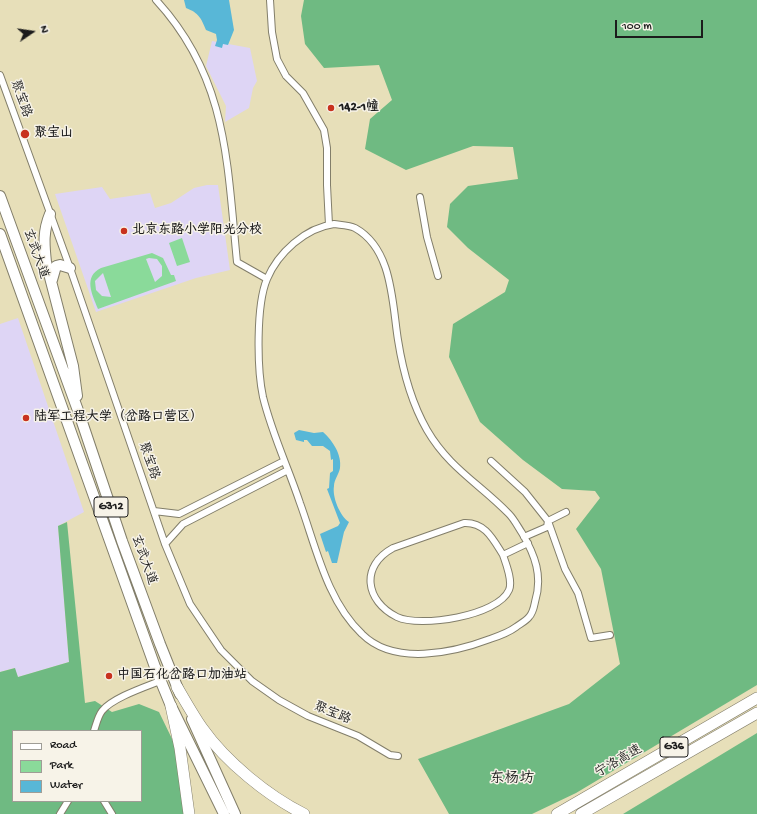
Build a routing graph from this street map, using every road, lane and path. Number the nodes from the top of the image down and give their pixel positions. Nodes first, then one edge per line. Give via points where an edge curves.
1 (156, 0) edge
2 (270, 0) edge
3 (0, 75) edge
4 (0, 196) edge
5 (420, 197) dead end
6 (50, 214) junction
7 (329, 225) junction
8 (0, 234) edge
9 (70, 268) junction
10 (438, 276) dead end
11 (267, 279) junction
12 (52, 284) junction
13 (80, 416) junction
14 (284, 461) junction
15 (491, 461) dead end
16 (288, 470) junction
17 (154, 511) junction
18 (566, 512) dead end
19 (548, 521) junction
20 (524, 537) junction
21 (528, 543) junction
22 (165, 544) junction
23 (503, 555) junction
24 (610, 635) dead end
25 (160, 681) junction
26 (177, 687) junction
27 (757, 698) edge
28 (171, 706) junction
29 (757, 713) edge
30 (94, 730) edge
31 (398, 756) dead end
32 (656, 771) junction
33 (590, 796) junction
34 (67, 802) edge
35 (105, 802) edge
36 (60, 814) edge
37 (112, 814) edge
38 (189, 814) edge
39 (224, 814) edge
40 (235, 814) edge
41 (304, 814) edge
42 (551, 814) edge
43 (557, 814) edge
44 (582, 814) edge
45 (591, 814) edge

1 - 11 street via 176,21 196,54 214,98 224,141 237,262
2 - 7 street via 277,59 286,76 303,93 324,130 327,148
3 - 6 street, 聚宝路
4 - 13 highway, 玄武大道 / G312
5 - 10 street via 427,237
6 - 9 street, 聚宝路
6 - 12 highway via 45,226 44,244
7 - 11 street via 306,234 286,250
7 - 20 street via 354,227 371,240 391,284 404,371 418,414 454,467 511,516
8 - 25 highway, 玄武大道 / G312
9 - 12 highway via 56,266
9 - 17 street, 聚宝路
11 - 14 street via 261,301 259,346 263,393
12 - 13 highway via 73,366
13 - 26 highway, 玄武大道 / G312 via 122,541
14 - 16 street
14 - 17 street via 179,514
15 - 19 street via 526,492
16 - 21 street via 319,561 338,603 362,634 382,648 420,655 471,646 510,631 531,616 539,589 539,576 533,551
16 - 22 street via 183,524
17 - 22 street, 聚宝路
18 - 19 street
19 - 20 street via 547,527
19 - 24 street via 564,569 578,593 591,638
20 - 21 street
21 - 23 street
22 - 31 street, 聚宝路 via 190,604 205,628 221,650 252,681 308,716 358,736
23 - 23 street via 482,527 474,523 464,523 393,548 383,554 372,570 373,593 383,607 397,617 433,622 464,617 506,596 510,588
25 - 28 highway, 玄武大道 / G312
25 - 30 street via 106,706
26 - 40 highway, 玄武大道 / G312
26 - 41 highway via 203,729 222,752 273,795
27 - 33 highway, 宁洛高速 / G36
28 - 38 highway
28 - 39 highway, 玄武大道 / G312
29 - 32 highway, 宁洛高速 / G36
32 - 44 highway, 宁洛高速 / G36
32 - 45 highway
33 - 42 highway
33 - 43 highway, 宁洛高速 / G36
34 - 36 street
35 - 37 street

